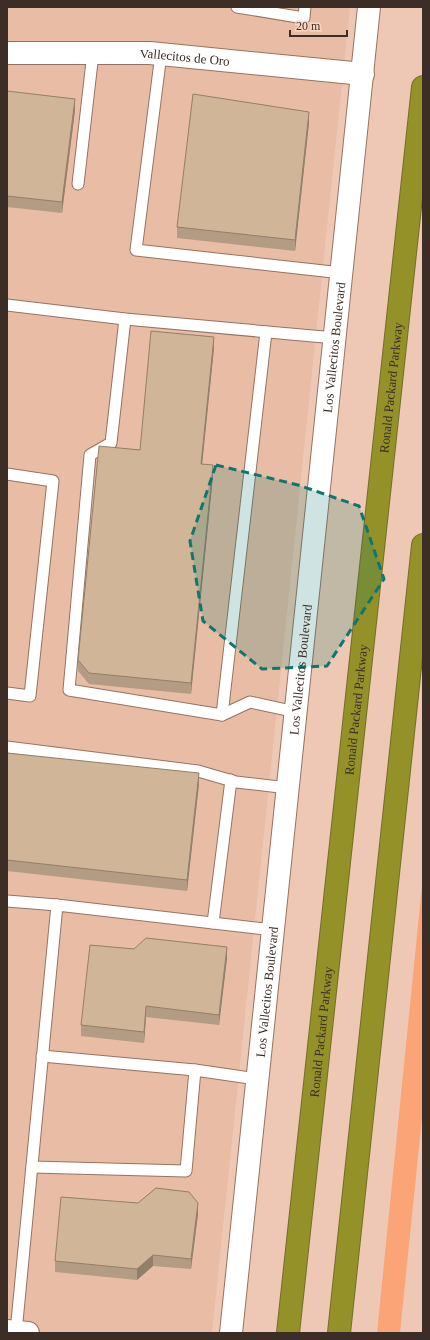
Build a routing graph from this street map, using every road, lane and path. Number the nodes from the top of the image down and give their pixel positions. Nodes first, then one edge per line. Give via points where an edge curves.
1 (237, 7) edge
2 (305, 7) edge
3 (369, 7) edge
4 (7, 53) edge
5 (93, 53) junction
6 (161, 54) junction
7 (363, 74) junction
8 (423, 87) edge
9 (78, 184) dead end
10 (342, 273) junction
11 (7, 305) edge
12 (125, 319) junction
13 (266, 332) junction
14 (335, 338) junction
15 (7, 474) edge
16 (423, 545) edge
17 (7, 693) edge
18 (296, 712) junction
19 (222, 715) junction
20 (7, 747) edge
21 (231, 780) junction
22 (288, 788) junction
23 (7, 901) edge
24 (57, 905) junction
25 (213, 923) junction
26 (273, 930) junction
27 (42, 1056) junction
28 (195, 1070) junction
29 (257, 1079) junction
30 (32, 1167) junction
31 (17, 1332) edge
32 (231, 1333) edge
33 (288, 1333) edge
34 (339, 1333) edge

1 - 2 lane via 304,18
3 - 7 street, Los Vallecitos Boulevard
4 - 5 street, Vallecitos de Oro
5 - 6 street, Vallecitos de Oro
5 - 9 lane
6 - 7 street, Vallecitos de Oro
6 - 10 lane via 136,250
7 - 10 street, Los Vallecitos Boulevard
8 - 33 highway, Ronald Packard Parkway
10 - 14 street, Los Vallecitos Boulevard
11 - 12 lane
12 - 13 lane
12 - 19 lane via 111,443 90,454 69,690
13 - 14 lane
13 - 19 lane
14 - 18 street, Los Vallecitos Boulevard
15 - 17 lane via 53,481 30,696
16 - 34 highway
18 - 19 lane via 250,702
18 - 22 street, Los Vallecitos Boulevard
20 - 21 lane via 198,771
21 - 22 lane
21 - 25 lane
22 - 26 street, Los Vallecitos Boulevard
23 - 24 lane
24 - 25 lane
24 - 27 lane
25 - 26 lane
26 - 29 street, Los Vallecitos Boulevard
27 - 28 lane
27 - 30 lane
28 - 29 lane
28 - 30 lane via 186,1171
29 - 32 street, Los Vallecitos Boulevard
30 - 31 lane

